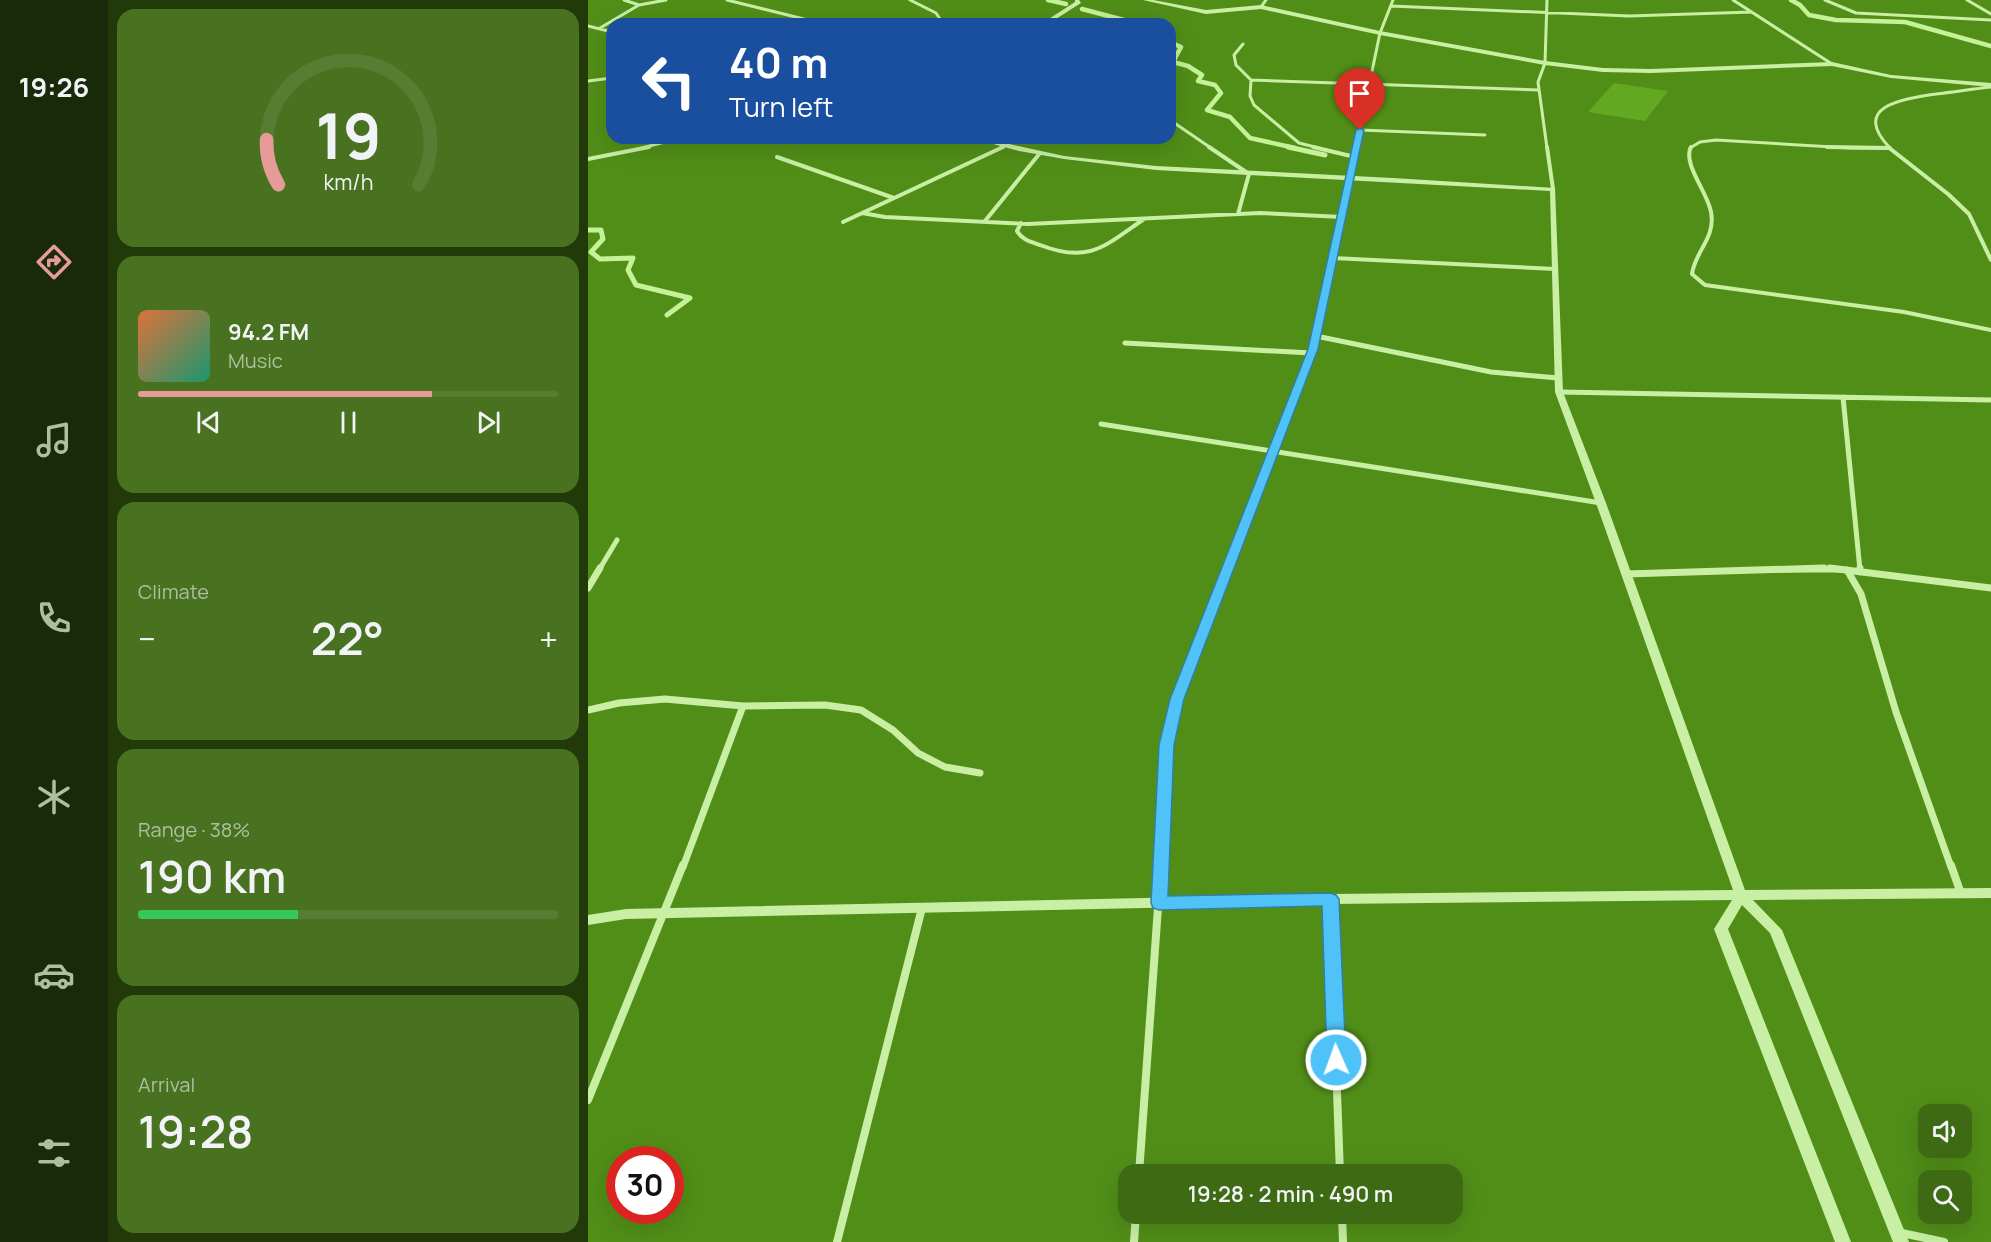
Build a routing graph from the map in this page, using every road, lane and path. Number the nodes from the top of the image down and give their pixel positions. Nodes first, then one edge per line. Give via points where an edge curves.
1 (624, 0) edge
2 (666, 0) edge
3 (727, 0) edge
4 (910, 0) edge
5 (1077, 0) edge
6 (1145, 0) edge
7 (1266, 0) edge
8 (1547, 0) edge
9 (1733, 0) edge
10 (1825, 0) edge
11 (1967, 0) edge
12 (1392, 3) edge
13 (639, 5) junction
14 (1261, 8) junction
15 (1752, 12) junction
16 (1547, 14) junction
17 (1991, 14) edge
18 (617, 18) edge
19 (800, 18) edge
20 (940, 18) edge
21 (1054, 18) edge
22 (1991, 20) edge
23 (606, 24) edge
24 (588, 26) edge
25 (600, 28) junction
26 (606, 30) edge
27 (1380, 33) junction
28 (1243, 44) dead end
29 (1545, 63) junction
30 (1832, 64) junction
31 (606, 79) edge
32 (1251, 80) junction
33 (588, 81) edge
34 (1370, 85) junction
35 (1991, 86) edge
36 (1539, 90) junction
37 (1176, 124) edge
38 (1360, 130) junction
39 (1485, 135) dead end
40 (659, 144) edge
41 (996, 144) edge
42 (1004, 146) junction
43 (1890, 148) junction
44 (1040, 153) junction
45 (777, 157) dead end
46 (1355, 157) junction
47 (588, 159) edge
48 (1249, 174) junction
49 (1351, 178) junction
50 (1553, 189) junction
51 (894, 198) junction
52 (862, 213) junction
53 (1238, 214) junction
54 (1342, 217) junction
55 (1144, 219) junction
56 (985, 221) junction
57 (843, 222) dead end
58 (1021, 224) junction
59 (1333, 258) junction
60 (1991, 260) edge
61 (1555, 269) junction
62 (1991, 330) edge
63 (1316, 336) junction
64 (1125, 343) dead end
65 (1311, 353) junction
66 (1558, 378) junction
67 (1558, 392) junction
68 (1843, 397) junction
69 (1991, 400) edge
70 (1101, 424) dead end
71 (1272, 452) junction
72 (1601, 503) junction
73 (617, 540) dead end
74 (1847, 570) junction
75 (1860, 572) junction
76 (1626, 574) junction
77 (588, 588) edge
78 (1991, 588) edge
79 (743, 706) junction
80 (588, 710) edge
81 (980, 773) dead end
82 (1960, 891) junction
83 (1991, 893) edge
84 (1741, 896) junction
85 (1330, 899) junction
86 (1159, 903) junction
87 (922, 908) junction
88 (665, 914) junction
89 (588, 920) edge
90 (588, 1100) edge
91 (1140, 1164) edge
92 (1341, 1164) edge
93 (1135, 1224) edge
94 (1342, 1224) edge
95 (1898, 1237) edge
96 (837, 1242) edge
97 (1134, 1242) edge
98 (1343, 1242) edge
99 (1843, 1242) edge
100 (1944, 1242) edge

1 - 13 street
2 - 13 street
3 - 19 street
4 - 20 street
5 - 21 street via 1072,8
6 - 14 street via 1206,12
7 - 14 street
8 - 16 street
9 - 15 street
10 - 22 street via 1856,13
11 - 17 street
12 - 16 street
12 - 27 street
13 - 18 street
14 - 27 street
15 - 16 street
15 - 30 street
16 - 29 street
23 - 25 street
24 - 25 street
25 - 26 street
27 - 29 street
27 - 34 street
28 - 32 street via 1234,55 1236,65
29 - 30 street via 1651,71
29 - 36 street
30 - 35 street via 1923,81
31 - 33 street
32 - 34 street
32 - 46 street via 1254,105 1299,143
34 - 36 street
34 - 38 street
35 - 43 street via 1888,104 1875,119 1875,128
36 - 50 street
37 - 48 street
38 - 39 street
38 - 46 street
40 - 47 street
41 - 42 street
42 - 44 street
42 - 51 street
43 - 60 street via 1969,213
43 - 62 street via 1716,140 1695,143 1686,153 1687,160 1708,199 1712,227 1692,274 1715,288 1904,312
44 - 48 street via 1101,163
44 - 56 street
45 - 51 street
46 - 49 street
48 - 49 street
48 - 53 street
49 - 50 street
49 - 54 street
50 - 61 street
51 - 52 street
52 - 56 street
52 - 57 street
53 - 54 street
53 - 55 street
54 - 59 street
55 - 58 street
55 - 58 street via 1094,251 1081,254 1021,238 1017,231
56 - 58 street
59 - 61 street
59 - 63 street
61 - 66 street
63 - 65 street
63 - 66 street via 1491,372
64 - 65 street
65 - 71 street
66 - 67 street
67 - 68 street
67 - 72 street
68 - 69 street
68 - 75 street
70 - 71 street
71 - 72 street
71 - 86 street via 1177,699 1167,745
72 - 76 street
73 - 77 street
74 - 75 street
74 - 76 street via 1778,568
74 - 82 street via 1861,594 1896,712
75 - 78 street
76 - 84 street
79 - 80 street via 665,699
79 - 81 street via 825,705 861,710 893,730 918,753 945,767
79 - 88 street
82 - 83 street
82 - 84 street
84 - 85 street
84 - 95 street via 1775,930
84 - 99 street via 1721,929
85 - 86 street
85 - 92 street
86 - 87 street
86 - 91 street
87 - 88 street
87 - 96 street
88 - 89 street via 626,914
88 - 90 street
93 - 97 street
94 - 98 street
95 - 100 street

